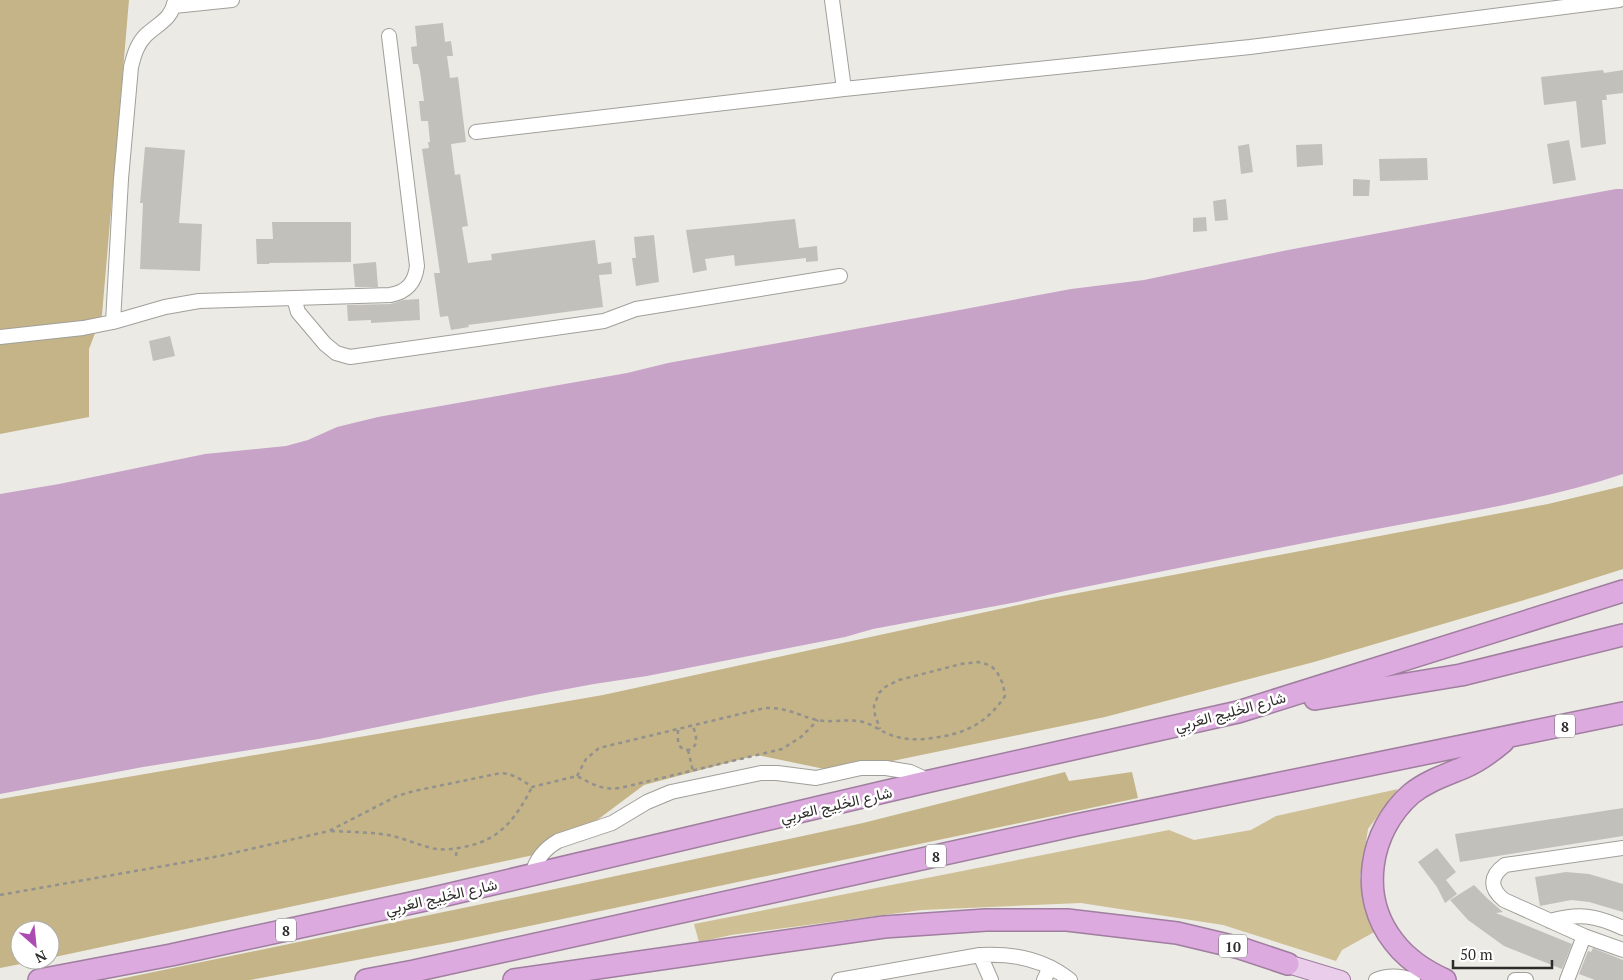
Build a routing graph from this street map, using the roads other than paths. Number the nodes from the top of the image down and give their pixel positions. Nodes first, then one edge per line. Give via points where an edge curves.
1 (232, 0) edge
2 (832, 0) edge
3 (1619, 0) edge
4 (175, 3) edge
5 (389, 36) dead end
6 (844, 89) junction
7 (476, 132) dead end
8 (840, 276) dead end
9 (294, 298) junction
10 (113, 322) junction
11 (0, 337) edge
12 (1623, 591) edge
13 (1623, 635) edge
14 (1238, 712) junction
15 (1623, 714) edge
16 (1507, 738) junction
17 (930, 782) junction
18 (1623, 848) edge
19 (532, 874) junction
20 (1550, 921) junction
21 (1623, 928) edge
22 (1584, 936) junction
23 (1623, 950) edge
24 (980, 955) junction
25 (1288, 964) junction
26 (1050, 967) junction
27 (39, 980) edge
28 (366, 980) edge
29 (514, 980) edge
30 (839, 980) edge
31 (991, 980) edge
32 (1044, 980) edge
33 (1070, 980) edge
34 (1304, 980) edge
35 (1341, 980) edge
36 (1376, 980) edge
37 (1413, 980) edge
38 (1445, 980) edge
39 (1515, 980) edge
40 (1526, 980) edge
41 (1567, 980) edge

1 - 4 street
2 - 6 street
3 - 6 street via 1250,48
4 - 10 street via 170,16 145,36 135,50 131,66
5 - 9 street via 417,266 414,280 404,291 390,295
6 - 7 street
8 - 9 street via 636,309 604,321 350,357 336,353 325,344 298,312
9 - 10 street via 190,302
10 - 11 street
12 - 14 highway, شارع الخَلِيج العَربِي / 8
13 - 14 highway via 1461,675
14 - 17 highway, شارع الخَلِيج العَربِي / 8
15 - 16 highway, 8
16 - 28 highway, 8 via 1076,825
16 - 38 highway via 1477,761 1423,785 1402,803 1386,825 1376,851 1372,878 1376,905 1386,931 1412,960
17 - 19 highway, شارع الخَلِيج العَربِي / 8
17 - 19 street via 910,772 874,767 816,778 761,773 696,786 663,795 612,823 558,841 541,854
18 - 20 street via 1513,863 1498,870 1494,878 1497,895
19 - 27 highway, شارع الخَلِيج العَربِي / 8 via 171,955
20 - 21 street via 1583,915
20 - 22 street
22 - 23 street
22 - 41 street
24 - 26 street via 1024,957
24 - 30 street
24 - 31 street
25 - 29 highway, 10 via 1177,933 1067,920 986,920 884,927
25 - 34 main road
25 - 35 main road, 10
26 - 32 street
26 - 33 street
36 - 37 street via 1391,976
39 - 40 street

